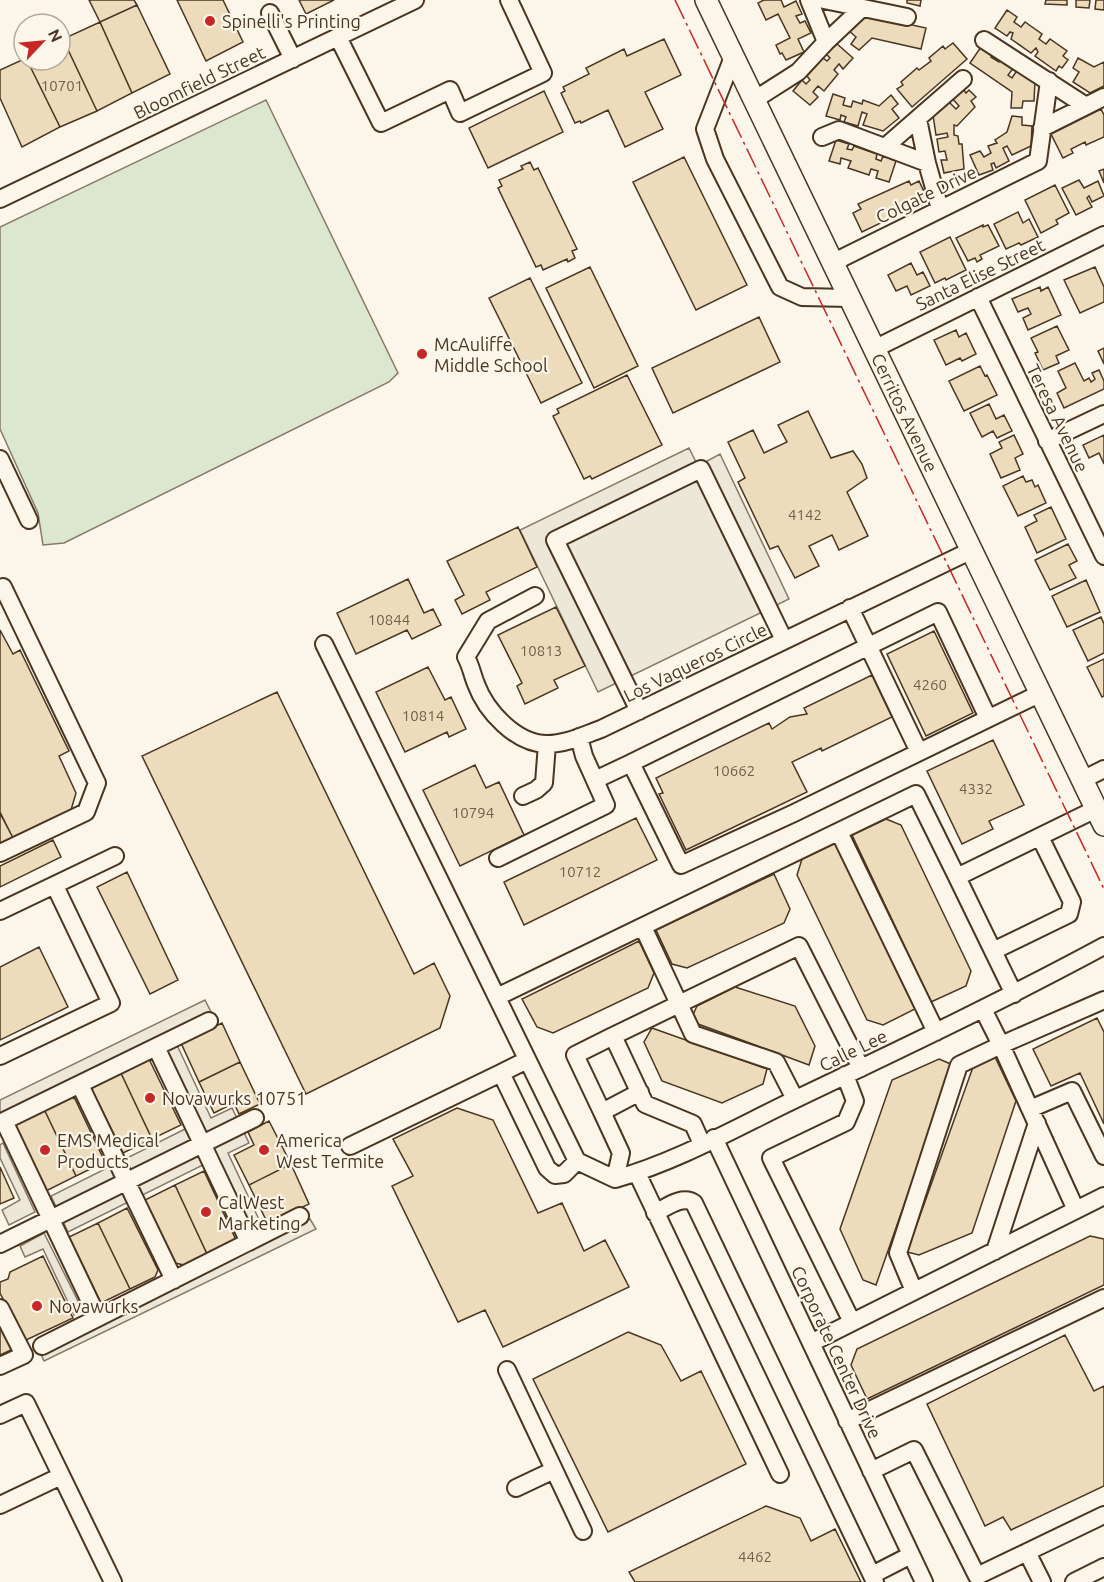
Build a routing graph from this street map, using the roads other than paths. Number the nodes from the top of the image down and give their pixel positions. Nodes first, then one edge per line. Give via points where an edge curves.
1 (415, 0) edge
2 (509, 0) edge
3 (706, 0) edge
4 (809, 0) edge
5 (824, 0) edge
6 (862, 8) junction
7 (270, 13) dead end
8 (907, 17) dead end
9 (338, 37) junction
10 (984, 40) dead end
11 (826, 42) junction
12 (733, 57) junction
13 (293, 59) junction
14 (963, 79) dead end
15 (1048, 81) junction
16 (1104, 97) edge
17 (754, 100) junction
18 (1086, 106) junction
19 (918, 119) junction
20 (1042, 129) junction
21 (822, 137) dead end
22 (885, 147) junction
23 (927, 163) junction
24 (0, 199) edge
25 (940, 209) junction
26 (1104, 234) edge
27 (832, 263) junction
28 (978, 297) junction
29 (849, 298) junction
30 (873, 349) junction
31 (1104, 414) edge
32 (1047, 441) junction
33 (0, 459) edge
34 (29, 520) dead end
35 (970, 550) junction
36 (1104, 556) edge
37 (0, 588) edge
38 (535, 596) dead end
39 (850, 608) junction
40 (784, 640) junction
41 (324, 644) dead end
42 (869, 646) junction
43 (1039, 694) junction
44 (639, 711) junction
45 (988, 718) junction
46 (579, 737) junction
47 (546, 744) junction
48 (919, 752) junction
49 (631, 763) junction
50 (1104, 769) edge
51 (595, 780) junction
52 (1082, 780) junction
53 (523, 796) dead end
54 (1100, 817) edge
55 (839, 832) junction
56 (1040, 837) junction
57 (0, 853) edge
58 (114, 855) dead end
59 (498, 858) dead end
60 (957, 877) junction
61 (55, 885) junction
62 (0, 911) edge
63 (643, 927) junction
64 (1104, 946) edge
65 (993, 951) junction
66 (1014, 994) junction
67 (496, 998) junction
68 (1104, 1000) edge
69 (679, 1004) junction
70 (983, 1009) junction
71 (209, 1021) dead end
72 (936, 1032) junction
73 (613, 1036) junction
74 (1001, 1045) junction
75 (156, 1047) junction
76 (0, 1056) edge
77 (527, 1060) junction
78 (861, 1068) junction
79 (501, 1073) junction
80 (845, 1076) junction
81 (80, 1085) junction
82 (640, 1092) junction
83 (795, 1099) junction
84 (602, 1112) junction
85 (1033, 1116) junction
86 (255, 1118) dead end
87 (2, 1122) edge
88 (708, 1141) junction
89 (202, 1143) junction
90 (350, 1146) dead end
91 (1104, 1156) edge
92 (577, 1161) junction
93 (637, 1173) junction
94 (615, 1179) junction
95 (126, 1181) junction
96 (1104, 1196) edge
97 (1076, 1210) junction
98 (655, 1213) junction
99 (300, 1216) dead end
100 (50, 1219) junction
101 (249, 1242) junction
102 (0, 1244) edge
103 (995, 1251) junction
104 (174, 1280) junction
105 (914, 1291) junction
106 (1104, 1298) edge
107 (0, 1308) edge
108 (98, 1318) junction
109 (852, 1322) junction
110 (811, 1343) junction
111 (42, 1346) dead end
112 (0, 1366) edge
113 (507, 1370) dead end
114 (0, 1415) edge
115 (847, 1421) junction
116 (554, 1470) junction
117 (871, 1470) junction
118 (780, 1474) dead end
119 (61, 1476) junction
120 (516, 1488) dead end
121 (0, 1505) edge
122 (1104, 1515) edge
123 (583, 1531) dead end
124 (1027, 1552) junction
125 (911, 1555) junction
126 (1104, 1567) edge
127 (873, 1578) edge
128 (113, 1582) edge
129 (924, 1582) edge
130 (1041, 1582) edge
131 (1074, 1582) edge

1 - 9 street, Bloomfield Street
2 - 9 street via 543,73 460,113 450,90 381,123
3 - 12 main road, Cerritos Avenue
4 - 11 street
5 - 6 street
6 - 8 street
6 - 11 street
7 - 13 street
9 - 13 street, Bloomfield Street
10 - 15 street
11 - 17 street via 798,72
12 - 17 main road, Cerritos Avenue
12 - 29 street via 705,129 715,159 780,287 802,297
13 - 24 street, Bloomfield Street
14 - 19 street
15 - 18 street
15 - 20 street
16 - 18 street
17 - 27 main road, Cerritos Avenue
18 - 20 street
19 - 22 street
19 - 23 street
20 - 25 street, Colgate Drive via 1038,161
21 - 22 street via 839,130
22 - 23 street
23 - 25 street
25 - 27 street, Colgate Drive
26 - 28 street, Santa Elise Street
27 - 29 main road, Cerritos Avenue
28 - 30 street, Santa Elise Street
28 - 32 street, Teresa Avenue
29 - 30 main road, Cerritos Avenue
30 - 35 main road, Cerritos Avenue
31 - 32 street
32 - 36 street, Teresa Avenue
33 - 34 street
35 - 39 street, Los Vaqueros Circle
35 - 43 main road, Cerritos Avenue
37 - 57 street via 3,587 97,783 86,812
38 - 47 street via 488,621 466,657 484,699 506,726 523,738
39 - 40 street, Los Vaqueros Circle
39 - 42 street
40 - 44 street, Los Vaqueros Circle
40 - 44 street via 701,470 555,540
41 - 67 street
42 - 45 street via 938,612
42 - 48 street
42 - 49 street
43 - 45 street
43 - 52 main road, Cerritos Avenue
44 - 46 street, Los Vaqueros Circle
45 - 48 street
46 - 47 street, Los Vaqueros Circle
46 - 51 street
47 - 53 street via 544,783
48 - 49 street via 681,866
49 - 51 street
50 - 52 street
51 - 59 street via 606,805
52 - 54 main road, Cerritos Avenue
54 - 56 street
55 - 60 street via 916,794
55 - 63 street
55 - 72 street
56 - 60 street
56 - 65 street via 1072,902 1070,914
58 - 61 street
60 - 65 street
61 - 62 street
61 - 76 street via 111,1003
63 - 67 street
63 - 69 street
64 - 66 street, Calle Lee
65 - 66 street
66 - 70 street, Calle Lee
67 - 77 street
68 - 74 street
69 - 73 street
69 - 78 street via 799,946
69 - 83 street via 693,1034 776,1062
70 - 72 street, Calle Lee
70 - 74 street
71 - 75 street
72 - 78 street, Calle Lee
73 - 82 street
73 - 84 street via 576,1055
74 - 85 street
74 - 105 street via 959,1065 898,1253
75 - 81 street
75 - 89 street
77 - 79 street
77 - 92 street
78 - 80 street, Calle Lee
79 - 90 street
79 - 92 street via 547,1168 555,1175 564,1174
80 - 83 street, Calle Lee
80 - 109 street via 855,1101 846,1122 771,1158
81 - 87 street
81 - 95 street
82 - 84 street
82 - 88 street, Corporate Center Drive via 645,1104 693,1124
83 - 88 street, Calle Lee
84 - 94 street via 621,1153
85 - 91 street via 1072,1091
85 - 97 street
85 - 103 street
86 - 89 street
87 - 100 street
88 - 93 street, Calle Lee
88 - 110 street, Corporate Center Drive
89 - 95 street
89 - 101 street
92 - 94 street
93 - 94 street, Calle Lee
93 - 98 street
95 - 100 street
95 - 104 street
96 - 97 street
97 - 103 street
98 - 118 street
98 - 127 street via 682,1200 694,1203
99 - 101 street
100 - 102 street
100 - 108 street
101 - 104 street
103 - 105 street
104 - 108 street
105 - 109 street
106 - 115 street
107 - 112 street via 24,1355
108 - 111 street
109 - 110 street
110 - 115 street, Corporate Center Drive
113 - 116 street
114 - 119 street via 26,1403
115 - 117 street, Corporate Center Drive
116 - 120 street
116 - 123 street
117 - 124 street via 914,1450 977,1576
117 - 125 street, Corporate Center Drive
119 - 121 street
119 - 128 street
122 - 124 street
124 - 130 street
125 - 127 street
125 - 129 street, Corporate Center Drive
126 - 131 street

